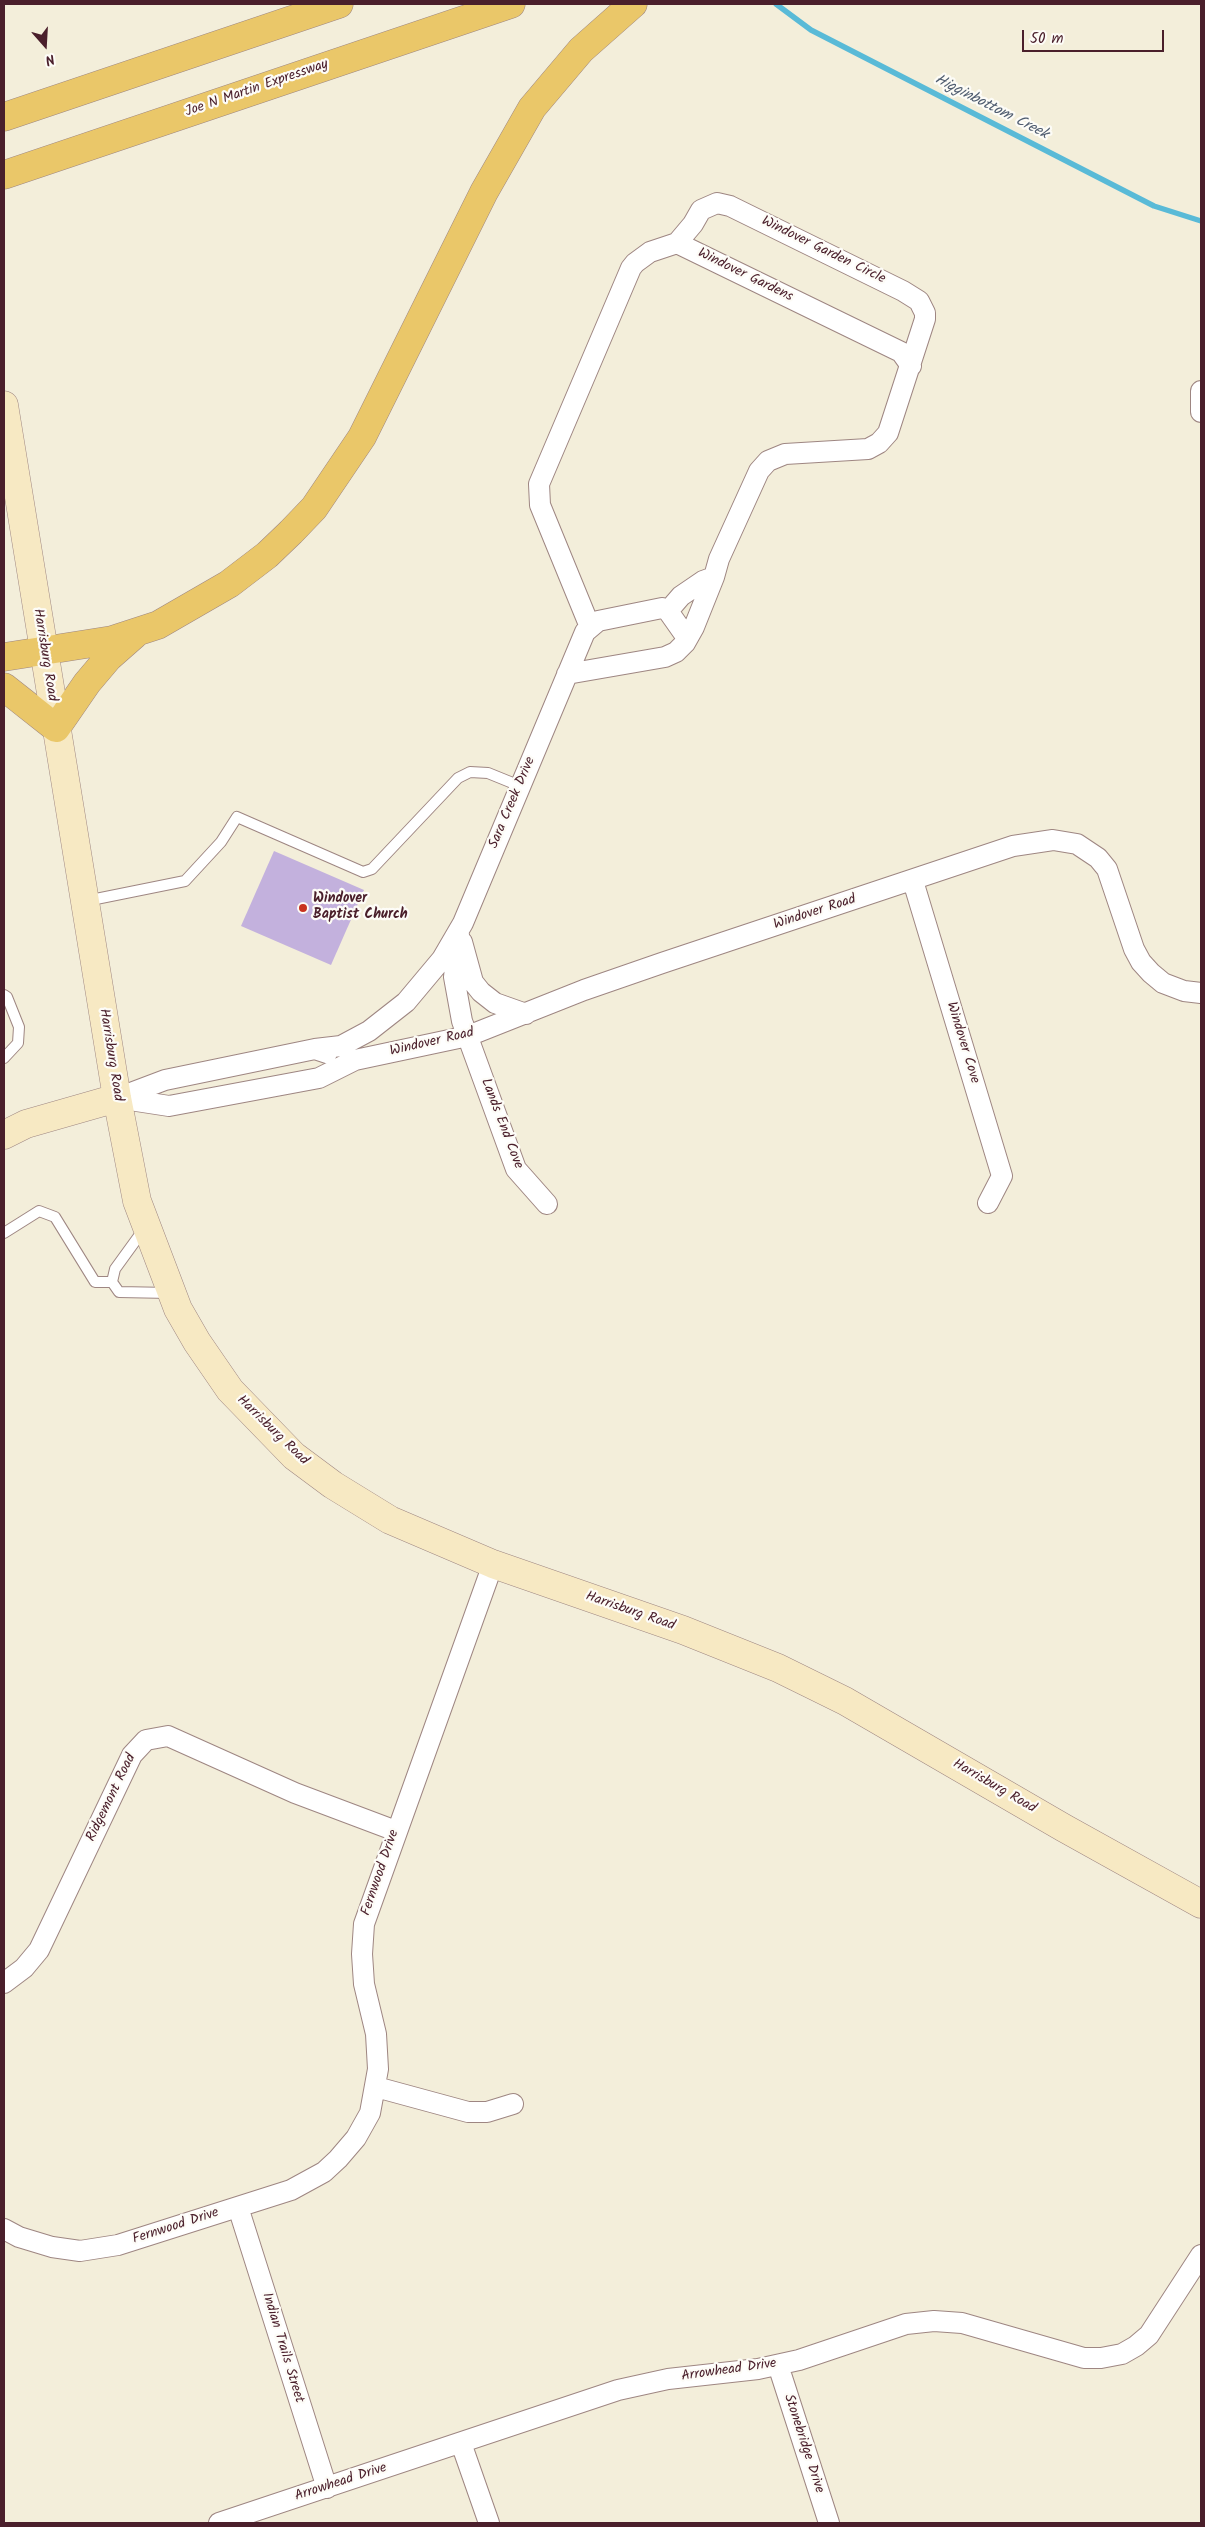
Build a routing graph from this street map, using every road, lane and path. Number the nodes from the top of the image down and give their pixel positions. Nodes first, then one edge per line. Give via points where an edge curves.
1 (339, 4) edge
2 (510, 4) edge
3 (634, 4) edge
4 (4, 117) edge
5 (4, 175) edge
6 (677, 243) junction
7 (911, 366) junction
8 (1201, 391) edge
9 (4, 405) edge
10 (1201, 412) edge
11 (714, 577) junction
12 (668, 611) junction
13 (590, 628) junction
14 (135, 634) junction
15 (687, 638) junction
16 (43, 649) junction
17 (4, 657) edge
18 (567, 674) junction
19 (4, 686) edge
20 (56, 728) junction
21 (520, 786) junction
22 (913, 881) junction
23 (85, 902) junction
24 (459, 931) junction
25 (1201, 993) edge
26 (4, 995) edge
27 (526, 1014) junction
28 (468, 1036) junction
29 (315, 1049) junction
30 (4, 1058) edge
31 (355, 1060) junction
32 (117, 1098) junction
33 (4, 1135) edge
34 (988, 1203) dead end
35 (547, 1204) dead end
36 (146, 1227) junction
37 (4, 1232) edge
38 (112, 1282) junction
39 (171, 1293) junction
40 (493, 1564) junction
41 (396, 1831) junction
42 (1201, 1904) edge
43 (4, 1983) edge
44 (376, 2087) junction
45 (513, 2104) dead end
46 (238, 2207) junction
47 (4, 2229) edge
48 (1201, 2255) edge
49 (778, 2365) junction
50 (461, 2443) junction
51 (327, 2488) junction
52 (219, 2523) edge
53 (489, 2523) edge
54 (829, 2523) edge

1 - 4 highway
2 - 5 highway, Joe N Martin Expressway
3 - 14 highway via 581,50 532,108 484,192 362,437 314,508 267,555 229,584 186,611
6 - 7 street, Windover Gardens via 901,352
6 - 7 street, Windover Garden Circle via 700,210 717,203 730,206 903,291 919,301 926,312
6 - 13 street via 650,252 631,268 539,484 540,505
7 - 11 street via 888,433 878,443 868,449 785,454 768,461 759,471
8 - 10 street
9 - 16 main road, Harrisburg Road
11 - 12 street via 682,596
11 - 15 street
12 - 13 street via 662,608 598,621
12 - 15 street
13 - 18 street via 585,632
14 - 16 highway
14 - 20 highway via 109,657
15 - 18 street via 676,652 665,657
16 - 17 highway
16 - 20 main road, Harrisburg Road
18 - 21 street, Sara Creek Drive
19 - 20 highway
20 - 23 main road, Harrisburg Road
21 - 23 lane via 488,773 470,772 458,778 372,868 363,872 237,818 221,842 185,881
21 - 24 street, Sara Creek Drive
22 - 25 street, Windover Road via 1027,843 1053,840 1077,844 1098,858 1107,869 1141,962 1162,983
22 - 27 street, Windover Road via 601,984
22 - 34 street, Windover Cove via 1002,1176
23 - 32 main road, Harrisburg Road
24 - 27 street via 473,982 495,1003
24 - 28 street, Sara Creek Drive via 454,977
24 - 29 street, Sara Creek Drive via 442,959 406,1002 369,1031 340,1046
26 - 30 lane via 19,1027 18,1043
27 - 28 street, Windover Road
28 - 31 street, Windover Road
28 - 35 street, Lands End Cove via 516,1170
29 - 31 street, Windover Road
29 - 32 street, Windover Road via 165,1080
31 - 32 street, Windover Road via 319,1078 168,1106
32 - 33 main road, Windover Road via 26,1124
32 - 36 main road, Harrisburg Road via 137,1201
36 - 38 lane via 115,1269
36 - 39 main road, Harrisburg Road
37 - 38 lane via 40,1211 55,1217 95,1282
38 - 39 lane via 119,1292
39 - 40 main road, Harrisburg Road via 196,1342 230,1390 294,1456 390,1520
40 - 41 street, Fernwood Drive
40 - 42 main road, Harrisburg Road via 683,1630 778,1668 845,1701
41 - 43 street, Ridgemont Road via 295,1793 168,1736 146,1740 132,1755 39,1950 24,1968
41 - 44 street, Fernwood Drive via 364,1924 364,1984 378,2051
44 - 45 street via 468,2112 487,2112
44 - 46 street, Fernwood Drive via 370,2112 356,2138 324,2172 291,2190
46 - 47 street, Fernwood Drive via 103,2249 52,2248
46 - 51 street, Indian Trails Street
48 - 49 street, Arrowhead Drive via 1149,2336 1122,2354 1084,2358 962,2323 934,2322 906,2324
49 - 50 street, Arrowhead Drive via 668,2379 618,2390
49 - 54 street, Stonebridge Drive
50 - 51 street, Arrowhead Drive
50 - 53 street
51 - 52 street, Arrowhead Drive

